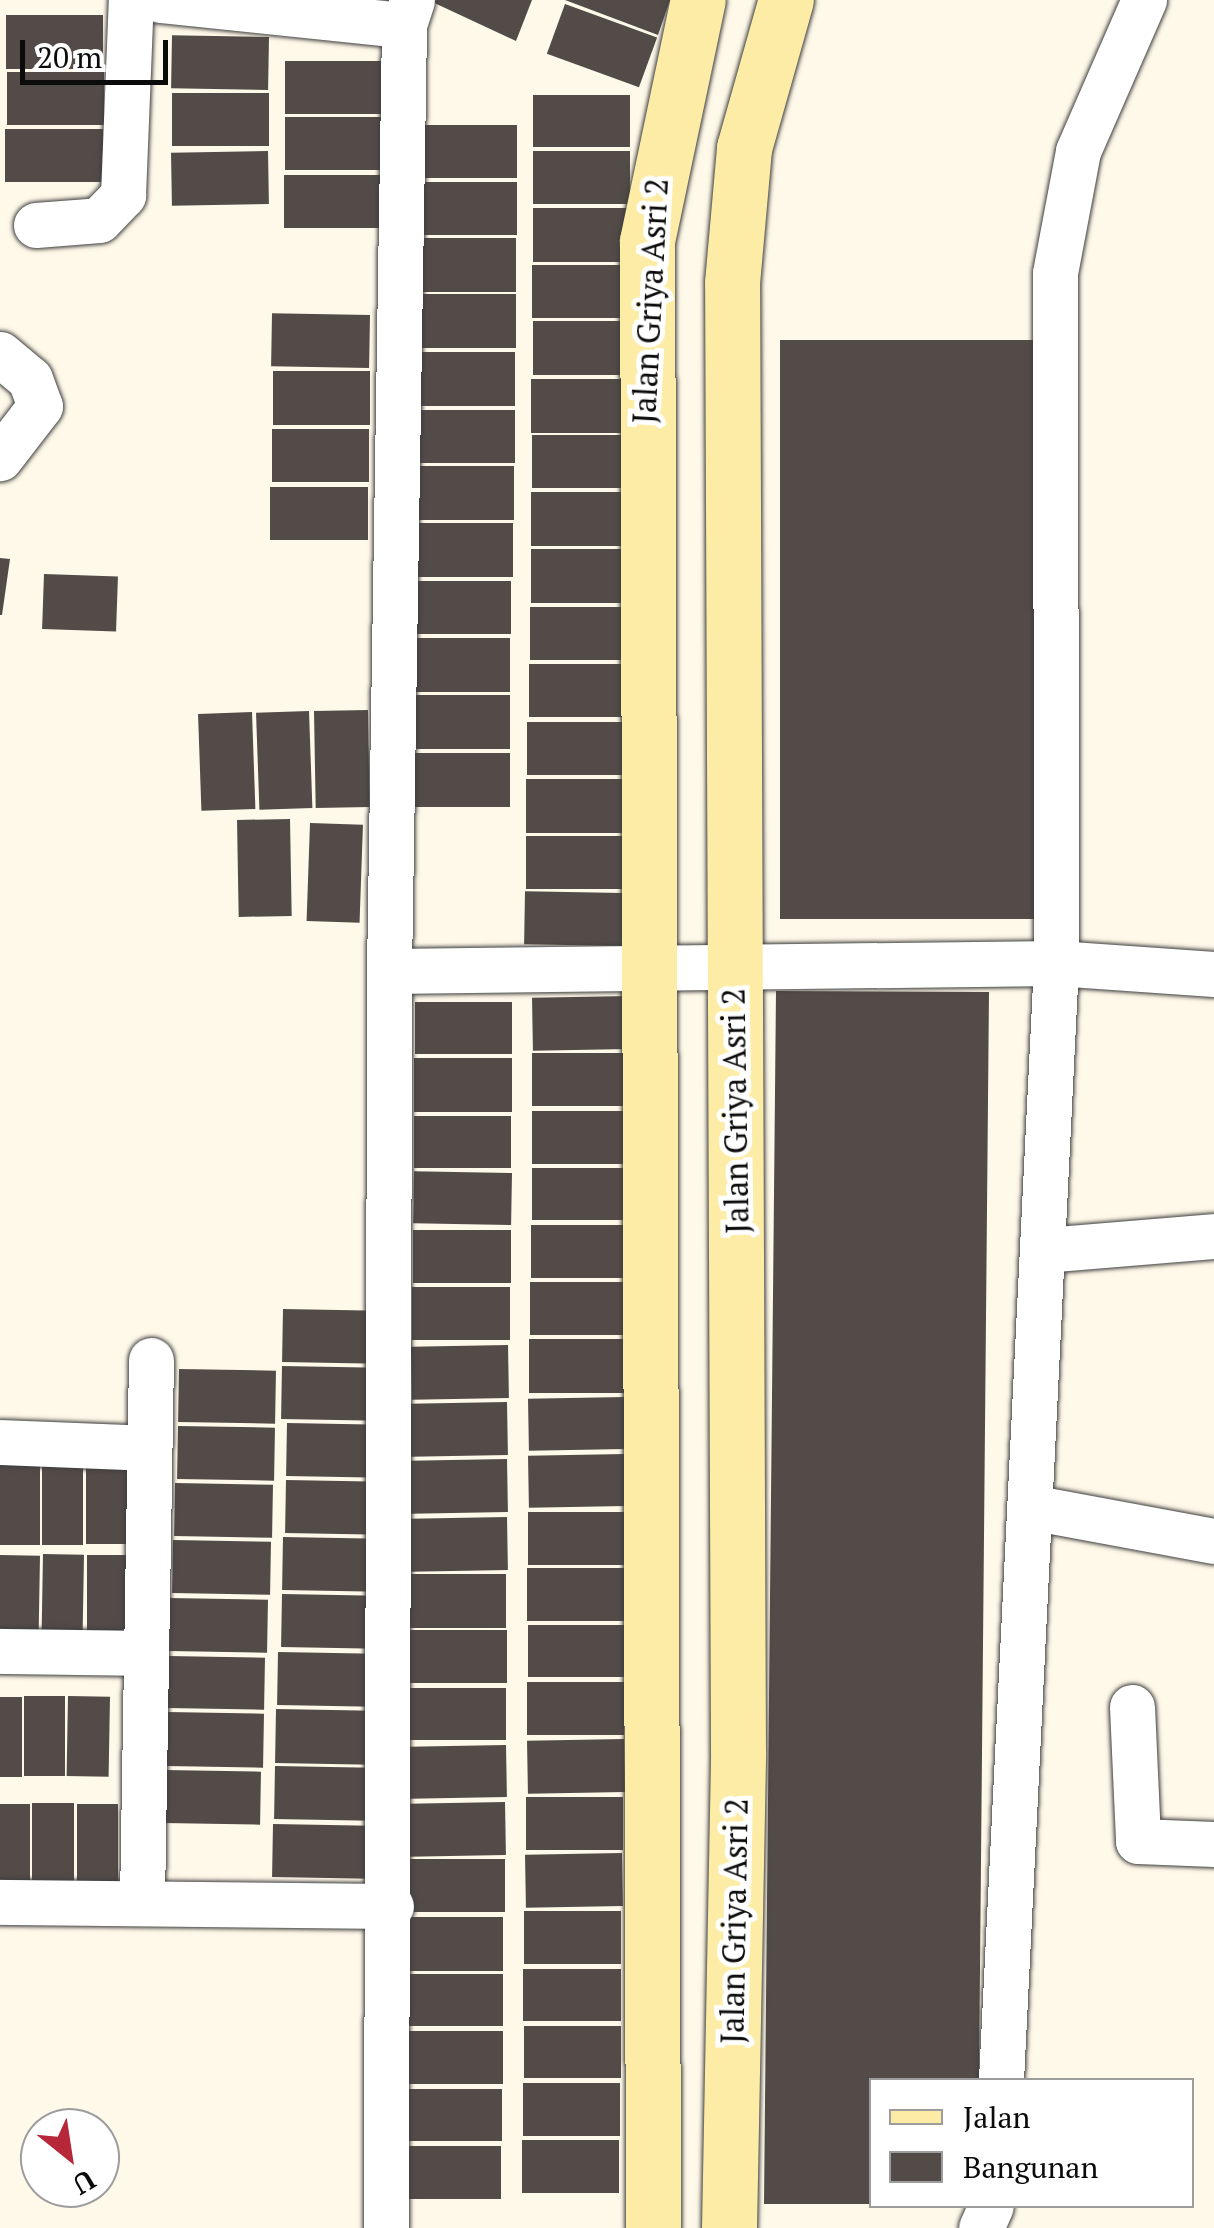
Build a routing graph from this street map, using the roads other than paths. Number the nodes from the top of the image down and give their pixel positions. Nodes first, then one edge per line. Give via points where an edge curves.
1 (131, 0) edge
2 (160, 0) edge
3 (698, 0) edge
4 (786, 0) edge
5 (1144, 0) edge
6 (408, 12) edge
7 (36, 225) dead end
8 (0, 354) edge
9 (0, 458) edge
10 (1056, 963) junction
11 (652, 967) junction
12 (728, 967) junction
13 (390, 970) junction
14 (1214, 974) edge
15 (1214, 1236) edge
16 (1044, 1250) junction
17 (151, 1360) dead end
18 (0, 1442) edge
19 (148, 1448) junction
20 (1030, 1507) junction
21 (1214, 1541) edge
22 (0, 1651) edge
23 (145, 1652) junction
24 (1132, 1706) dead end
25 (1214, 1844) edge
26 (142, 1901) junction
27 (0, 1902) edge
28 (391, 1906) junction
29 (1001, 2078) edge
30 (386, 2228) edge
31 (653, 2228) edge
32 (728, 2228) edge

1 - 7 street via 122,194 98,220
2 - 6 street
3 - 11 street, Jalan Griya Asri 2 via 646,241
4 - 12 street, Jalan Griya Asri 2 via 736,201
5 - 10 street via 1078,151 1055,273
6 - 13 street
8 - 9 street via 30,379 40,406
10 - 12 street
10 - 14 street
10 - 16 street
11 - 12 street
11 - 13 street
11 - 31 street, Jalan Griya Asri 2
12 - 32 street, Jalan Griya Asri 2 via 738,1752
13 - 28 street
15 - 16 street
16 - 20 street
17 - 19 street
18 - 19 street
19 - 23 street
20 - 21 street
20 - 29 street
22 - 23 street
23 - 26 street
24 - 25 street via 1138,1841
26 - 27 street
26 - 28 street
28 - 30 street

